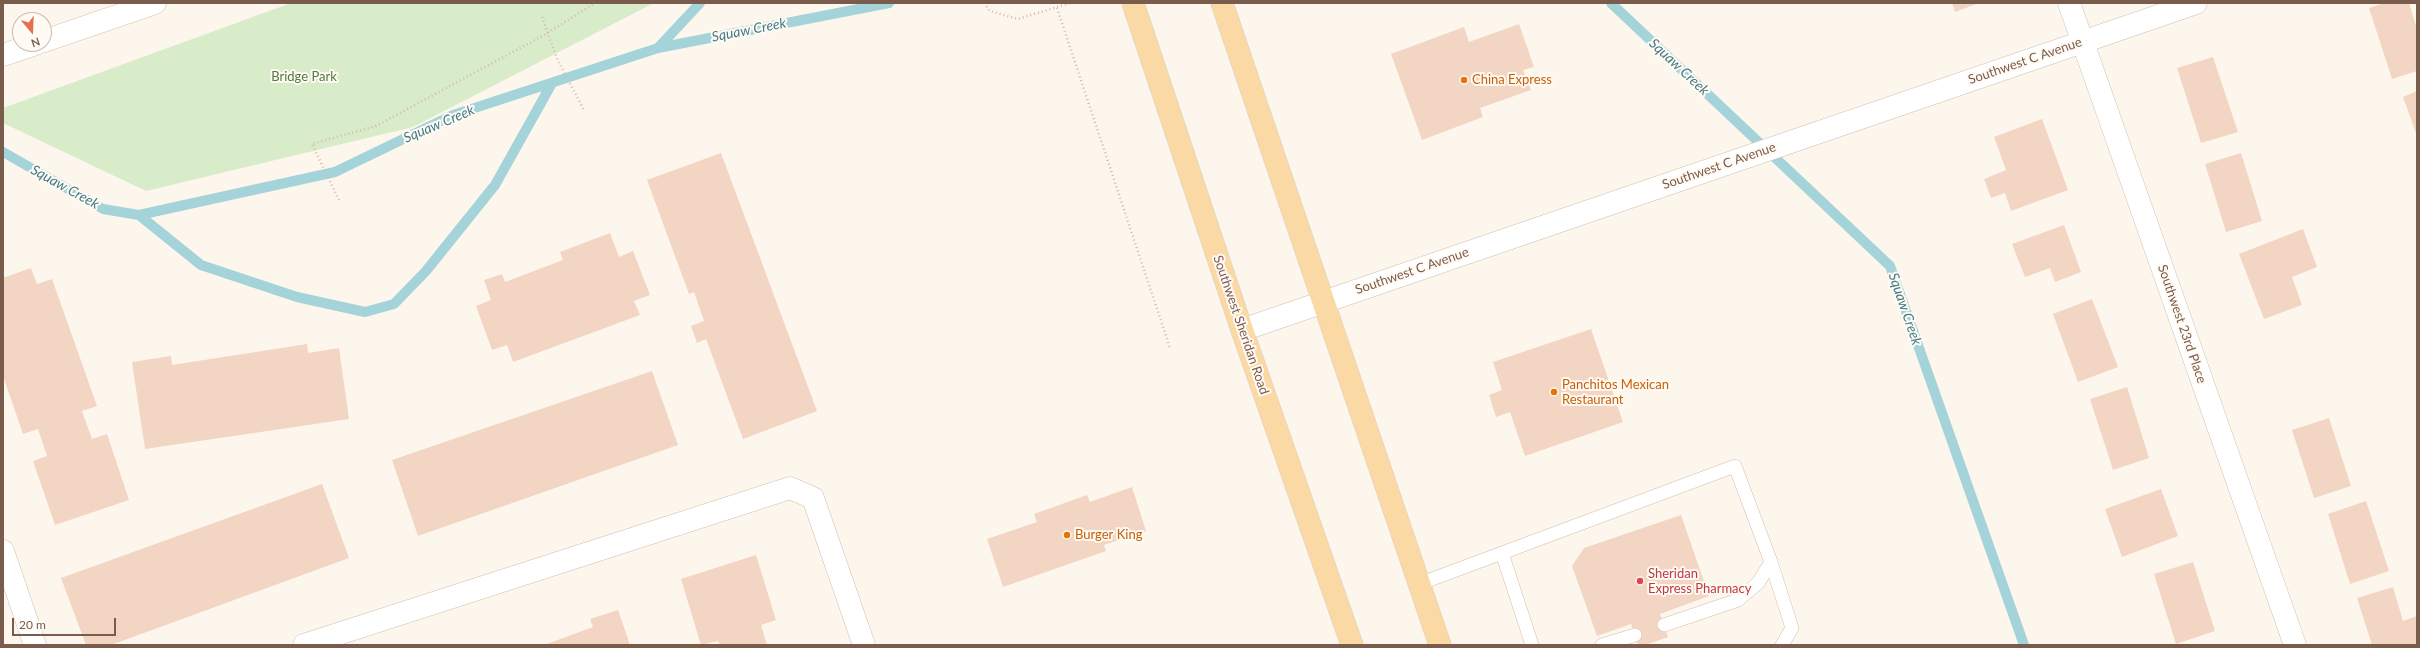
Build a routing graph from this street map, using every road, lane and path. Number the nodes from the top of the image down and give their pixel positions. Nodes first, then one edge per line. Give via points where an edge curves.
1 (154, 3) edge
2 (595, 3) edge
3 (984, 3) edge
4 (1070, 3) edge
5 (1133, 3) edge
6 (1222, 3) edge
7 (2070, 3) edge
8 (2196, 3) edge
9 (1057, 8) junction
10 (542, 17) dead end
11 (546, 34) junction
12 (52, 38) edge
13 (2083, 42) junction
14 (584, 110) dead end
15 (338, 200) dead end
16 (1322, 302) junction
17 (1242, 330) junction
18 (1170, 348) dead end
19 (3, 551) edge
20 (1502, 552) junction
21 (1771, 562) junction
22 (1419, 584) junction
23 (1664, 625) dead end
24 (1635, 635) dead end
25 (35, 645) edge
26 (304, 645) edge
27 (864, 645) edge
28 (1352, 645) edge
29 (1440, 645) edge
30 (1532, 645) edge
31 (1602, 645) edge
32 (1782, 645) edge
33 (2295, 645) edge

1 - 12 street
2 - 11 path
3 - 9 path via 990,11 1018,19
4 - 9 path
5 - 17 main road, Southwest Sheridan Road
6 - 16 main road
7 - 13 street, Southwest 23rd Place
8 - 13 street, Southwest C Avenue
9 - 18 path
10 - 11 path
11 - 14 path
11 - 15 path via 376,126 312,144
13 - 16 street, Southwest C Avenue
13 - 33 street, Southwest 23rd Place
16 - 17 street, Southwest C Avenue
16 - 22 main road
17 - 28 main road, Southwest Sheridan Road
19 - 25 street
20 - 21 lane via 1735,466
20 - 22 lane
20 - 30 lane
21 - 23 lane via 1758,583 1738,600
21 - 32 lane via 1792,628
22 - 29 main road
24 - 31 lane
26 - 27 street via 790,488 813,498

